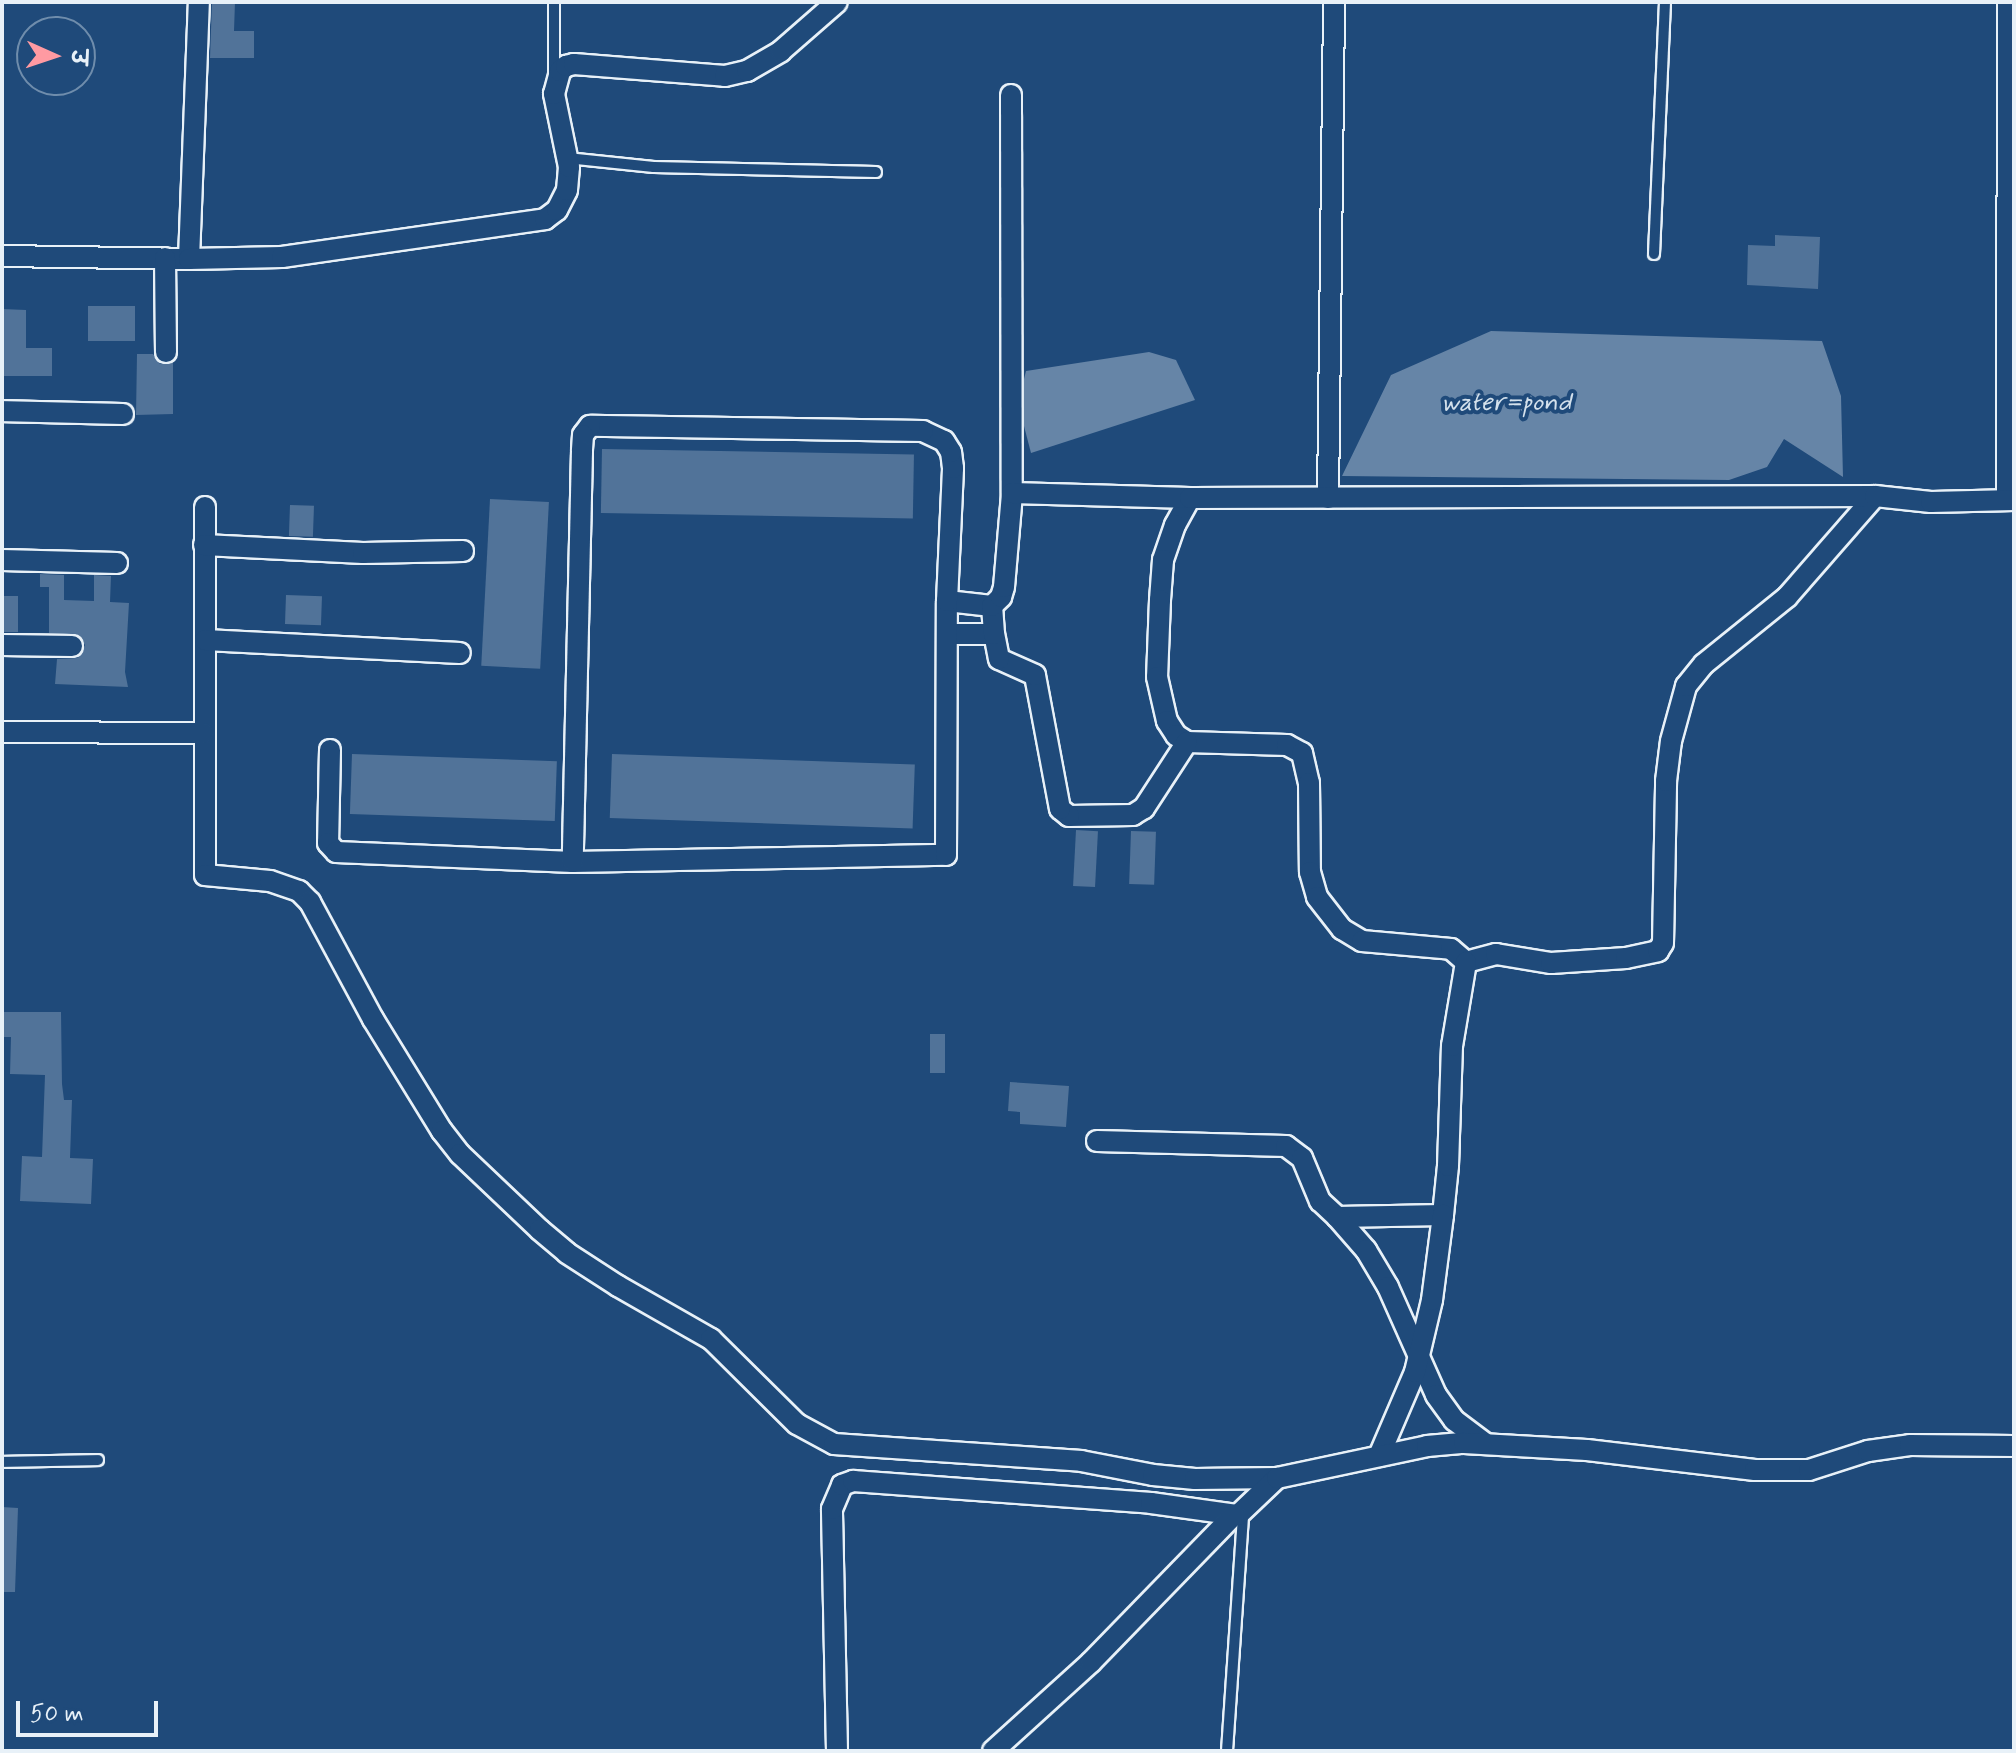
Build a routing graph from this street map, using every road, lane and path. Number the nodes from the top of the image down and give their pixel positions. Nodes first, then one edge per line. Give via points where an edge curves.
1 (199, 2) edge
2 (554, 2) edge
3 (837, 2) edge
4 (1334, 2) edge
5 (1665, 2) edge
6 (2008, 2) edge
7 (555, 83) junction
8 (1011, 95) dead end
9 (567, 158) junction
10 (876, 172) dead end
11 (1654, 254) dead end
12 (2, 256) edge
13 (165, 258) junction
14 (189, 259) junction
15 (166, 352) dead end
16 (2, 411) edge
17 (123, 414) dead end
18 (1012, 493) junction
19 (1875, 496) junction
20 (1190, 498) junction
21 (1328, 498) junction
22 (2010, 500) edge
23 (205, 507) dead end
24 (204, 545) junction
25 (463, 551) dead end
26 (2, 560) edge
27 (117, 563) dead end
28 (947, 601) junction
29 (992, 606) junction
30 (947, 634) junction
31 (994, 634) junction
32 (205, 640) junction
33 (2, 645) edge
34 (72, 646) dead end
35 (460, 653) dead end
36 (2, 732) edge
37 (204, 733) junction
38 (1187, 742) junction
39 (330, 750) dead end
40 (573, 862) junction
41 (1466, 962) junction
42 (1097, 1141) dead end
43 (1443, 1215) junction
44 (1337, 1217) junction
45 (1418, 1360) junction
46 (1486, 1444) junction
47 (2014, 1446) edge
48 (1379, 1456) junction
49 (98, 1460) dead end
50 (2, 1462) edge
51 (1277, 1478) junction
52 (1238, 1514) junction
53 (837, 1751) edge
54 (993, 1751) edge
55 (1227, 1751) edge

1 - 14 street
2 - 7 lane
3 - 7 street via 781,51 747,71 725,76 574,64 560,71
4 - 21 street
5 - 11 lane
6 - 22 street
7 - 9 street
8 - 18 street
9 - 10 lane via 654,167
9 - 14 street via 567,190 557,210 530,223 282,257
12 - 13 street
13 - 14 street
13 - 15 street
16 - 17 street
18 - 20 street
18 - 29 street via 1004,587
19 - 21 street
19 - 22 street via 1931,502
19 - 41 street via 1787,597 1704,664 1686,686 1666,781 1663,943 1658,951 1551,963 1487,954
20 - 21 street
20 - 38 street via 1163,560 1157,677 1167,721
23 - 24 street
24 - 25 street via 363,553
24 - 32 street
26 - 27 street
28 - 29 street
28 - 30 street
28 - 40 street via 953,468 951,452 934,434 590,426 582,451
29 - 31 street
30 - 31 street
30 - 40 street via 946,855
31 - 38 street via 999,659 1035,675 1057,799 1069,816 1133,815 1144,808
32 - 35 street
32 - 37 street
33 - 34 street
36 - 37 street
37 - 51 street via 205,875 270,881 299,891 321,919 373,1019 460,1154 567,1253 711,1339 802,1428 834,1444 874,1449 1081,1461 1195,1479
38 - 41 street via 1298,748 1308,773 1310,872 1325,912 1362,941 1451,949
39 - 40 street via 328,843 336,852
41 - 43 street via 1452,1046
42 - 44 street via 1286,1146 1302,1158 1320,1201
43 - 44 street
43 - 45 street
44 - 45 street via 1366,1250 1388,1287
45 - 46 street via 1454,1420
45 - 48 street
46 - 47 street via 1770,1471 1809,1470 1868,1451 1910,1445
46 - 48 street via 1427,1446
48 - 51 street
49 - 50 lane
51 - 52 street
52 - 53 street via 977,1489 853,1481 842,1485 832,1509
52 - 54 street via 1091,1662
52 - 55 lane

